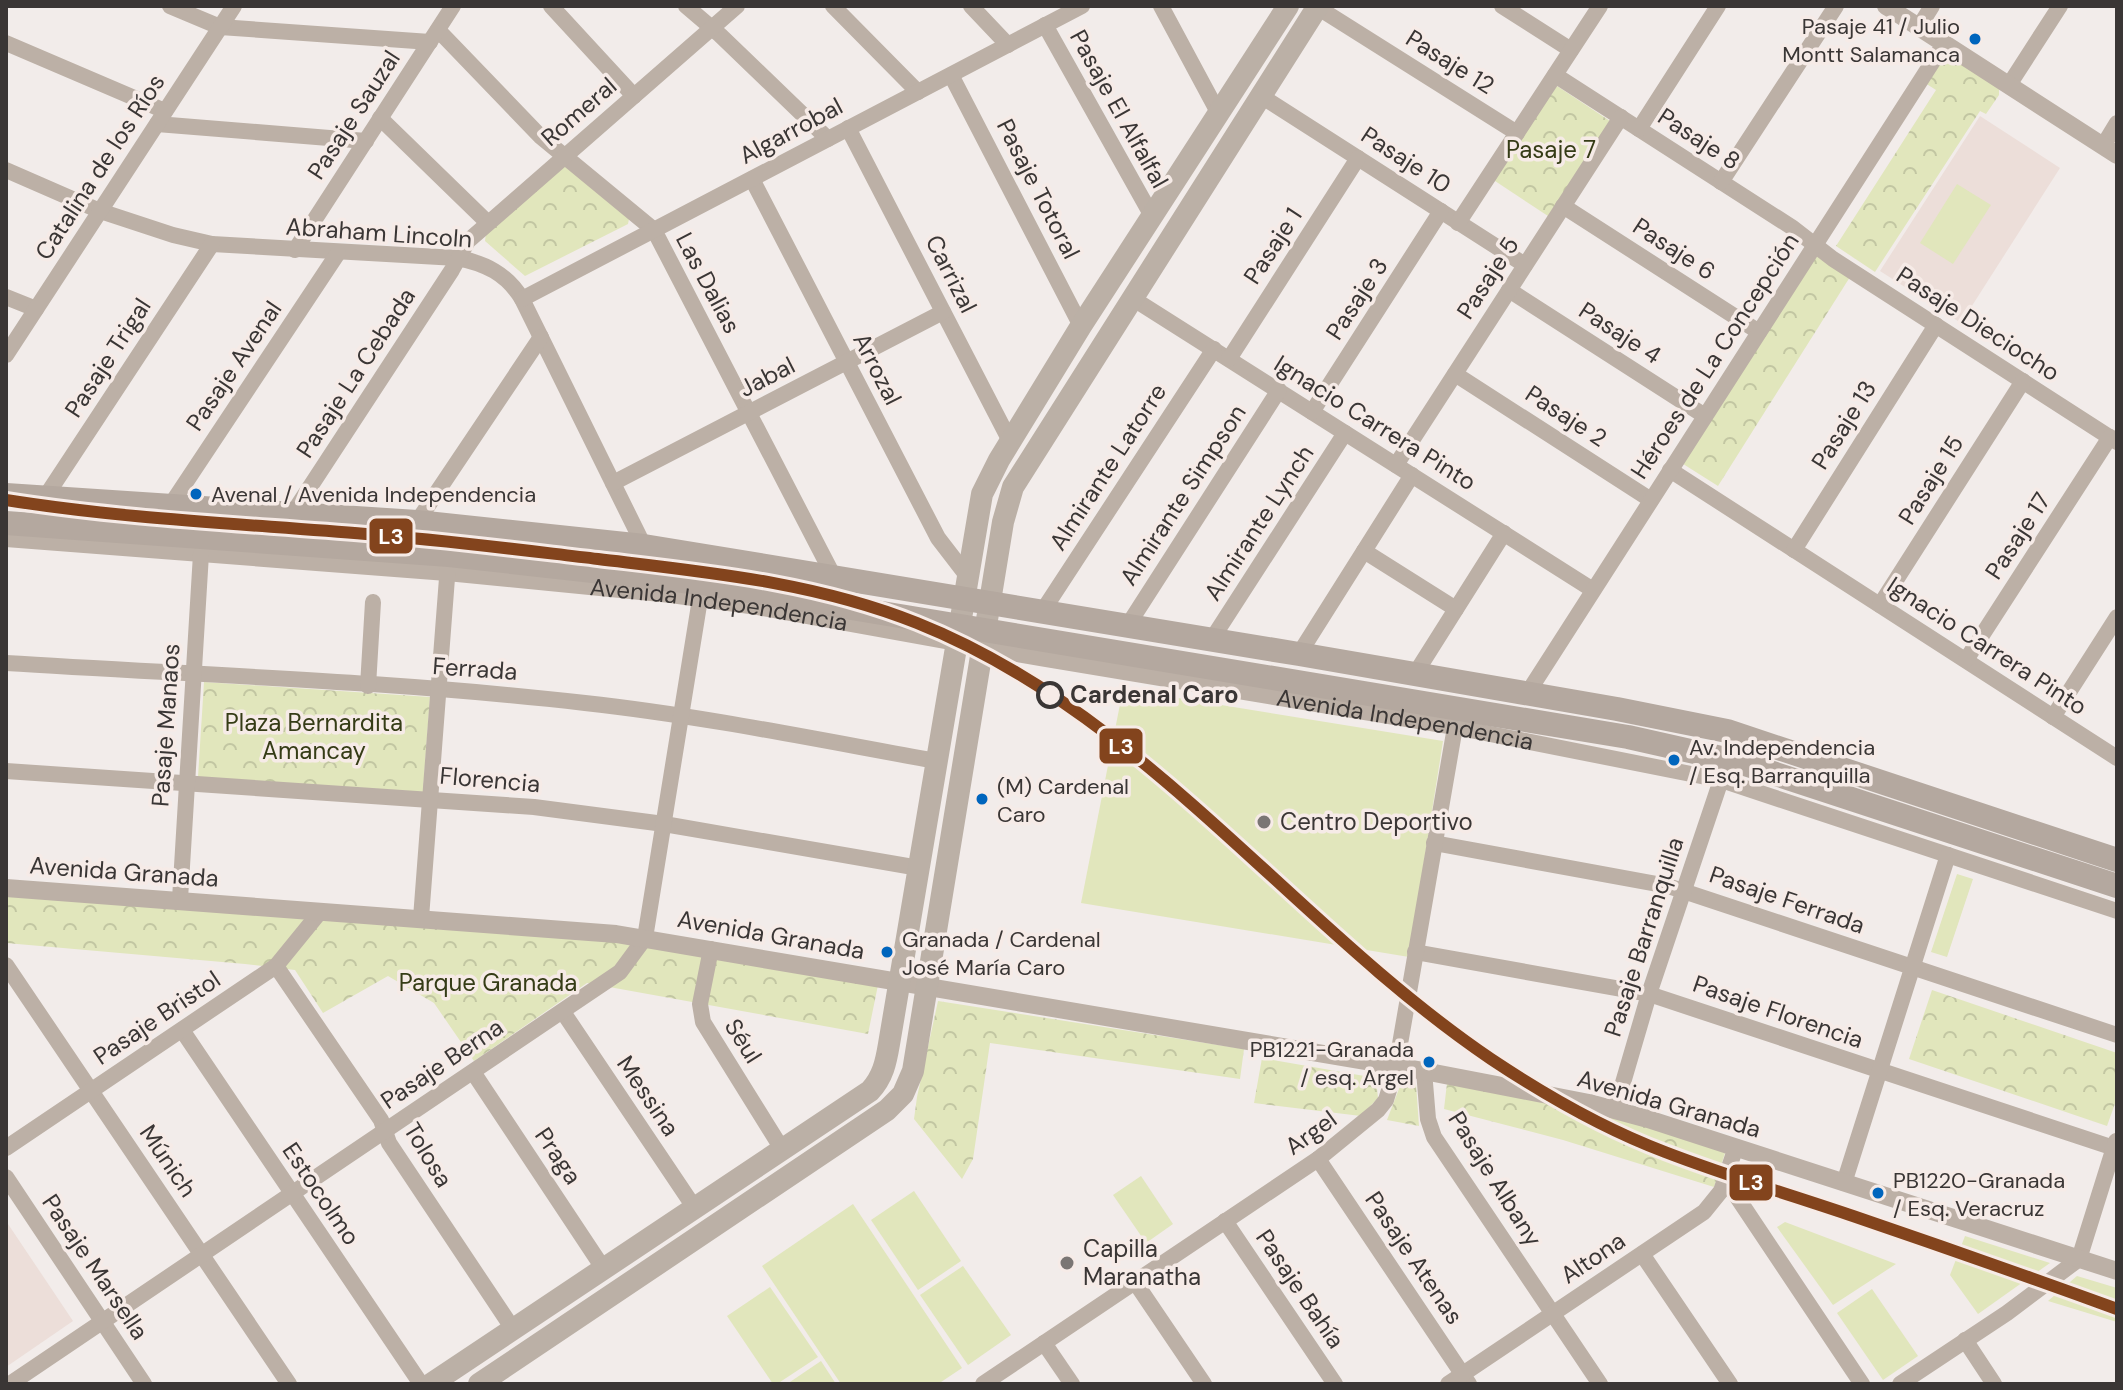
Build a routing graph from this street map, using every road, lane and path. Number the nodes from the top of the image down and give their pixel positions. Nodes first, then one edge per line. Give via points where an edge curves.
1 (170, 6) edge
2 (234, 6) edge
3 (453, 6) edge
4 (551, 6) edge
5 (686, 6) edge
6 (737, 6) edge
7 (833, 6) edge
8 (971, 6) edge
9 (1082, 6) edge
10 (1161, 6) edge
11 (1288, 6) edge
12 (1318, 6) edge
13 (1502, 6) edge
14 (1600, 6) edge
15 (1718, 6) edge
16 (1836, 6) edge
17 (1886, 6) edge
18 (1932, 6) edge
19 (2060, 6) edge
20 (1045, 25) junction
21 (220, 27) junction
22 (1919, 27) junction
23 (711, 29) junction
24 (434, 36) junction
25 (6, 43) edge
26 (1944, 44) junction
27 (1008, 45) junction
28 (1571, 50) junction
29 (951, 75) junction
30 (1555, 75) junction
31 (2009, 85) junction
32 (918, 92) junction
33 (634, 96) junction
34 (1261, 96) junction
35 (1219, 114) junction
36 (161, 117) junction
37 (1621, 117) junction
38 (380, 118) junction
39 (2117, 123) edge
40 (848, 128) junction
41 (1639, 129) junction
42 (1517, 133) junction
43 (828, 139) junction
44 (366, 141) junction
45 (2110, 150) edge
46 (564, 156) junction
47 (1358, 158) junction
48 (6, 170) edge
49 (752, 179) junction
50 (1721, 182) junction
51 (1563, 206) junction
52 (100, 211) junction
53 (1441, 211) junction
54 (1152, 216) junction
55 (487, 222) junction
56 (1458, 223) junction
57 (654, 230) junction
58 (212, 244) junction
59 (1815, 245) junction
60 (295, 250) junction
61 (338, 253) junction
62 (457, 258) junction
63 (1525, 265) junction
64 (1509, 290) junction
65 (6, 297) edge
66 (1132, 298) junction
67 (522, 299) junction
68 (36, 309) junction
69 (943, 312) junction
70 (1936, 325) junction
71 (1081, 326) junction
72 (1759, 332) junction
73 (541, 337) junction
74 (1214, 349) junction
75 (6, 355) edge
76 (1229, 359) junction
77 (847, 362) junction
78 (1455, 374) junction
79 (2023, 381) junction
80 (1279, 390) junction
81 (1312, 412) junction
82 (749, 413) junction
83 (1705, 416) junction
84 (1345, 433) junction
85 (2114, 440) edge
86 (1010, 441) junction
87 (1396, 465) junction
88 (1670, 470) junction
89 (1412, 475) junction
90 (613, 483) junction
91 (6, 495) edge
92 (44, 499) junction
93 (1651, 500) junction
94 (170, 506) junction
95 (293, 513) junction
96 (417, 522) junction
97 (6, 523) edge
98 (1504, 533) junction
99 (6, 539) edge
100 (644, 546) junction
101 (1794, 550) junction
102 (1364, 551) junction
103 (201, 554) junction
104 (448, 564) junction
105 (834, 577) junction
106 (966, 587) junction
107 (1593, 590) junction
108 (700, 599) junction
109 (373, 602) dead end
110 (990, 602) junction
111 (1880, 605) junction
112 (1456, 609) junction
113 (1042, 612) junction
114 (2117, 617) edge
115 (1128, 625) junction
116 (958, 634) junction
117 (984, 638) junction
118 (1212, 639) junction
119 (1299, 654) junction
120 (1966, 660) junction
121 (6, 663) edge
122 (1415, 674) junction
123 (193, 675) junction
124 (368, 686) junction
125 (438, 690) junction
126 (1527, 694) junction
127 (682, 716) junction
128 (2053, 717) junction
129 (1455, 727) junction
130 (2117, 758) edge
131 (936, 761) junction
132 (6, 771) edge
133 (1721, 780) junction
134 (187, 783) junction
135 (932, 786) junction
136 (960, 790) junction
137 (430, 799) junction
138 (664, 824) junction
139 (1434, 843) junction
140 (1948, 855) junction
141 (2117, 860) edge
142 (919, 868) junction
143 (2117, 886) edge
144 (1683, 890) junction
145 (7, 891) edge
146 (180, 899) junction
147 (2117, 911) edge
148 (320, 912) junction
149 (421, 918) junction
150 (645, 938) junction
151 (711, 949) junction
152 (1415, 952) junction
153 (6, 965) edge
154 (276, 966) junction
155 (1912, 967) junction
156 (900, 981) junction
157 (928, 987) junction
158 (1649, 994) junction
159 (563, 1012) junction
160 (182, 1030) junction
161 (2117, 1035) edge
162 (1396, 1067) junction
163 (1424, 1071) junction
164 (1879, 1071) junction
165 (473, 1072) junction
166 (91, 1091) junction
167 (1615, 1110) junction
168 (385, 1131) junction
169 (2116, 1145) edge
170 (1736, 1147) junction
171 (6, 1148) edge
172 (782, 1149) junction
173 (1318, 1159) junction
174 (6, 1177) edge
175 (1725, 1179) junction
176 (1844, 1183) junction
177 (292, 1194) junction
178 (694, 1207) junction
179 (1225, 1221) junction
180 (1642, 1254) junction
181 (202, 1255) junction
182 (2079, 1259) junction
183 (603, 1268) junction
184 (2117, 1271) edge
185 (1135, 1282) junction
186 (1553, 1313) junction
187 (102, 1322) junction
188 (513, 1329) junction
189 (1965, 1340) junction
190 (1044, 1343) junction
191 (1466, 1379) edge
192 (10, 1384) edge
193 (144, 1384) edge
194 (289, 1384) edge
195 (421, 1384) edge
196 (431, 1384) edge
197 (479, 1384) edge
198 (983, 1384) edge
199 (1072, 1384) edge
200 (1204, 1384) edge
201 (1335, 1384) edge
202 (1448, 1384) edge
203 (1600, 1384) edge
204 (1730, 1384) edge
205 (1862, 1384) edge
206 (1900, 1384) edge
207 (1994, 1384) edge

1 - 21 street
2 - 21 street, Catalina de los Ríos
3 - 24 street, Pasaje Sauzal
4 - 33 street
5 - 23 street
6 - 23 street, Romeral
7 - 32 street
8 - 27 street
9 - 20 street, Algarrobal
10 - 35 street
11 - 35 main road
12 - 34 main road
12 - 42 street, Pasaje 12
13 - 28 street
14 - 28 street
15 - 41 street
16 - 50 street
17 - 22 street
18 - 22 street
19 - 31 street
20 - 27 street, Algarrobal
20 - 54 street, Pasaje El Alfalfal
21 - 24 street
21 - 36 street, Catalina de los Ríos
22 - 26 street
23 - 33 street, Romeral
23 - 43 street
24 - 38 street, Pasaje Sauzal
24 - 46 street, Las Dalias
25 - 36 street
26 - 31 street
26 - 59 street, Héroes de La Concepción
27 - 29 street, Algarrobal
28 - 30 street
29 - 32 street, Algarrobal
29 - 71 street, Pasaje Totoral
30 - 37 street, Pasaje 8
30 - 42 street
31 - 45 street
32 - 40 street, Algarrobal
33 - 46 street, Romeral
34 - 47 street, Pasaje 10
34 - 66 main road
35 - 54 main road
36 - 44 street
36 - 52 street, Catalina de los Ríos
37 - 41 street, Pasaje 8
37 - 51 street, Pasaje 5
38 - 44 street, Pasaje Sauzal
38 - 55 street
39 - 45 street
40 - 43 street, Algarrobal
40 - 69 street, Carrizal
41 - 50 street, Pasaje 8
42 - 56 street
43 - 49 street, Algarrobal
44 - 60 street, Pasaje Sauzal
46 - 55 street, Romeral
46 - 57 street, Las Dalias
47 - 53 street, Pasaje 10
47 - 76 street, Pasaje 1
48 - 52 street, Abraham Lincoln
49 - 57 street, Algarrobal
49 - 77 street, Arrozal
50 - 59 street, Pasaje 8
51 - 63 street, Pasaje 5
51 - 72 street, Pasaje 6
52 - 58 street, Abraham Lincoln
52 - 68 street, Catalina de los Ríos
53 - 56 street, Pasaje 10
53 - 81 street, Pasaje 3
54 - 71 main road
55 - 62 street, Romeral
56 - 63 street, Pasaje 10
57 - 67 street, Algarrobal
57 - 82 street, Las Dalias
58 - 60 street, Abraham Lincoln
58 - 92 street, Pasaje Trigal
59 - 70 street, Pasaje Dieciocho
59 - 72 street, Héroes de La Concepción
60 - 61 street, Abraham Lincoln
61 - 62 street, Abraham Lincoln
61 - 94 street, Pasaje Avenal
62 - 67 street, Abraham Lincoln via 499,273
62 - 95 street, Pasaje La Cebada
63 - 64 street, Pasaje 5
64 - 78 street, Pasaje 5
64 - 83 street, Pasaje 4
65 - 68 street
66 - 74 street, Ignacio Carrera Pinto
66 - 110 main road via 1013,487
67 - 73 street, Abraham Lincoln
68 - 75 street, Catalina de los Ríos
69 - 77 street, Jabal
69 - 86 street, Carrizal
70 - 79 street, Pasaje Dieciocho
70 - 101 street, Pasaje 13
71 - 86 main road
72 - 83 street, Héroes de La Concepción
73 - 90 street, Abraham Lincoln
73 - 96 street
74 - 76 street, Ignacio Carrera Pinto
74 - 113 street, Almirante Latorre
76 - 80 street, Ignacio Carrera Pinto
77 - 82 street, Jabal
77 - 106 street, Arrozal
78 - 87 street, Pasaje 5
78 - 93 street, Pasaje 2
79 - 85 street, Pasaje Dieciocho
79 - 111 street, Pasaje 15
80 - 81 street, Ignacio Carrera Pinto
80 - 115 street, Almirante Simpson
81 - 84 street, Ignacio Carrera Pinto
82 - 90 street, Jabal
82 - 105 street, Las Dalias
83 - 88 street, Héroes de La Concepción
84 - 87 street, Ignacio Carrera Pinto
84 - 118 street, Almirante Lynch
85 - 120 street, Pasaje 17
86 - 106 main road via 982,494
87 - 89 street, Ignacio Carrera Pinto
88 - 93 street, Héroes de La Concepción
88 - 101 street, Ignacio Carrera Pinto
89 - 98 street, Ignacio Carrera Pinto
89 - 102 street
90 - 100 street, Abraham Lincoln
91 - 92 main road, Avenida Independencia
92 - 94 main road, Avenida Independencia
93 - 107 street, Héroes de La Concepción
94 - 95 main road, Avenida Independencia
95 - 96 main road, Avenida Independencia
96 - 100 main road, Avenida Independencia
97 - 104 main road, Avenida Independencia
98 - 107 street, Ignacio Carrera Pinto
98 - 112 street
99 - 103 street, Avenida Independencia
100 - 105 main road, Avenida Independencia
101 - 111 street, Ignacio Carrera Pinto
102 - 112 street
102 - 119 street
103 - 104 street, Avenida Independencia
103 - 123 street, Pasaje Manaos
104 - 108 street, Avenida Independencia
104 - 116 main road, Avenida Independencia via 701,583
104 - 125 street
105 - 106 main road, Avenida Independencia
106 - 110 main road, Avenida Independencia
106 - 116 main road
107 - 126 street, Héroes de La Concepción
108 - 116 street, Avenida Independencia
108 - 127 street, Pasaje Berna
109 - 124 street
110 - 113 main road, Avenida Independencia
110 - 117 main road
111 - 120 street, Ignacio Carrera Pinto
112 - 122 street
113 - 115 main road, Avenida Independencia
114 - 128 street
115 - 118 main road, Avenida Independencia
116 - 117 main road, Avenida Independencia
116 - 131 main road
117 - 129 street, Avenida Independencia
117 - 136 main road
117 - 143 main road, Avenida Independencia via 1699,751
118 - 119 main road, Avenida Independencia
119 - 122 main road, Avenida Independencia
120 - 128 street, Ignacio Carrera Pinto
121 - 123 street, Ferrada
122 - 126 main road, Avenida Independencia
123 - 124 street, Ferrada
123 - 134 street, Pasaje Manaos
124 - 125 street, Ferrada
125 - 127 street, Ferrada
125 - 137 street
126 - 141 main road, Avenida Independencia via 1727,731
127 - 131 street, Ferrada
127 - 138 street, Pasaje Berna
128 - 130 street, Ignacio Carrera Pinto
129 - 133 street, Avenida Independencia
129 - 139 street, Argel
131 - 135 main road
132 - 134 street, Florencia
133 - 140 street, Avenida Independencia
133 - 144 street, Pasaje Barranquilla
134 - 137 street, Florencia
134 - 146 street, Pasaje Manaos
135 - 136 main road via 946,796
135 - 142 main road
136 - 157 main road
137 - 138 street, Florencia
137 - 149 street
138 - 142 street, Florencia
138 - 150 street, Pasaje Berna
139 - 144 street, Pasaje Ferrada
139 - 152 street, Argel
140 - 147 street, Avenida Independencia
140 - 155 street
142 - 156 main road
144 - 155 street, Pasaje Ferrada
144 - 158 street, Pasaje Barranquilla
145 - 146 street, Avenida Granada
146 - 148 street, Avenida Granada
148 - 149 street, Avenida Granada
148 - 154 street, Pasaje Bristol
149 - 150 street, Avenida Granada
150 - 151 street, Avenida Granada
150 - 159 street, Pasaje Berna via 620,972
151 - 156 street, Avenida Granada
151 - 172 street, Séul via 700,1004 703,1022
152 - 158 street, Pasaje Florencia
152 - 162 street, Argel
153 - 166 street, Múnich
154 - 160 street, Pasaje Bristol
154 - 168 street, Tolosa
155 - 161 street, Pasaje Ferrada
155 - 164 street
156 - 157 street, Avenida Granada
156 - 172 main road via 878,1082
157 - 162 street, Avenida Granada
157 - 197 main road via 913,1071 896,1102
158 - 164 street, Pasaje Florencia
158 - 167 street, Pasaje Barranquilla
159 - 165 street, Pasaje Berna
159 - 178 street, Messina
160 - 166 street, Pasaje Bristol
160 - 177 street, Estocolmo
162 - 163 street, Avenida Granada
162 - 173 street, Argel via 1378,1110
163 - 167 street, Avenida Granada
163 - 186 street, Pasaje Albany via 1434,1137
164 - 169 street, Pasaje Florencia
164 - 176 street
165 - 168 street, Pasaje Berna
165 - 183 street, Praga
166 - 171 street, Pasaje Bristol
166 - 181 street, Múnich
167 - 170 street, Avenida Granada
168 - 177 street, Pasaje Berna
168 - 188 street, Tolosa
169 - 182 street
170 - 175 street, Altona
170 - 176 street, Avenida Granada
172 - 178 main road
173 - 179 street, Argel
173 - 191 street, Pasaje Atenas
174 - 187 street, Pasaje Marsella
175 - 180 street, Altona via 1704,1212
175 - 205 street
176 - 182 street, Avenida Granada
177 - 181 street, Pasaje Berna
177 - 195 street, Estocolmo
178 - 183 main road
179 - 185 street, Argel
179 - 201 street, Pasaje Bahía
180 - 186 street, Altona
180 - 204 street
181 - 187 street, Pasaje Berna
181 - 194 street, Múnich
182 - 184 street, Avenida Granada
182 - 189 street
183 - 188 main road
185 - 190 street, Argel
185 - 200 street
186 - 191 street, Altona
186 - 203 street, Pasaje Albany
187 - 192 street, Pasaje Berna
187 - 193 street, Pasaje Marsella
188 - 196 main road
189 - 206 street
189 - 207 street
190 - 198 street, Argel
190 - 199 street
191 - 202 street, Altona

